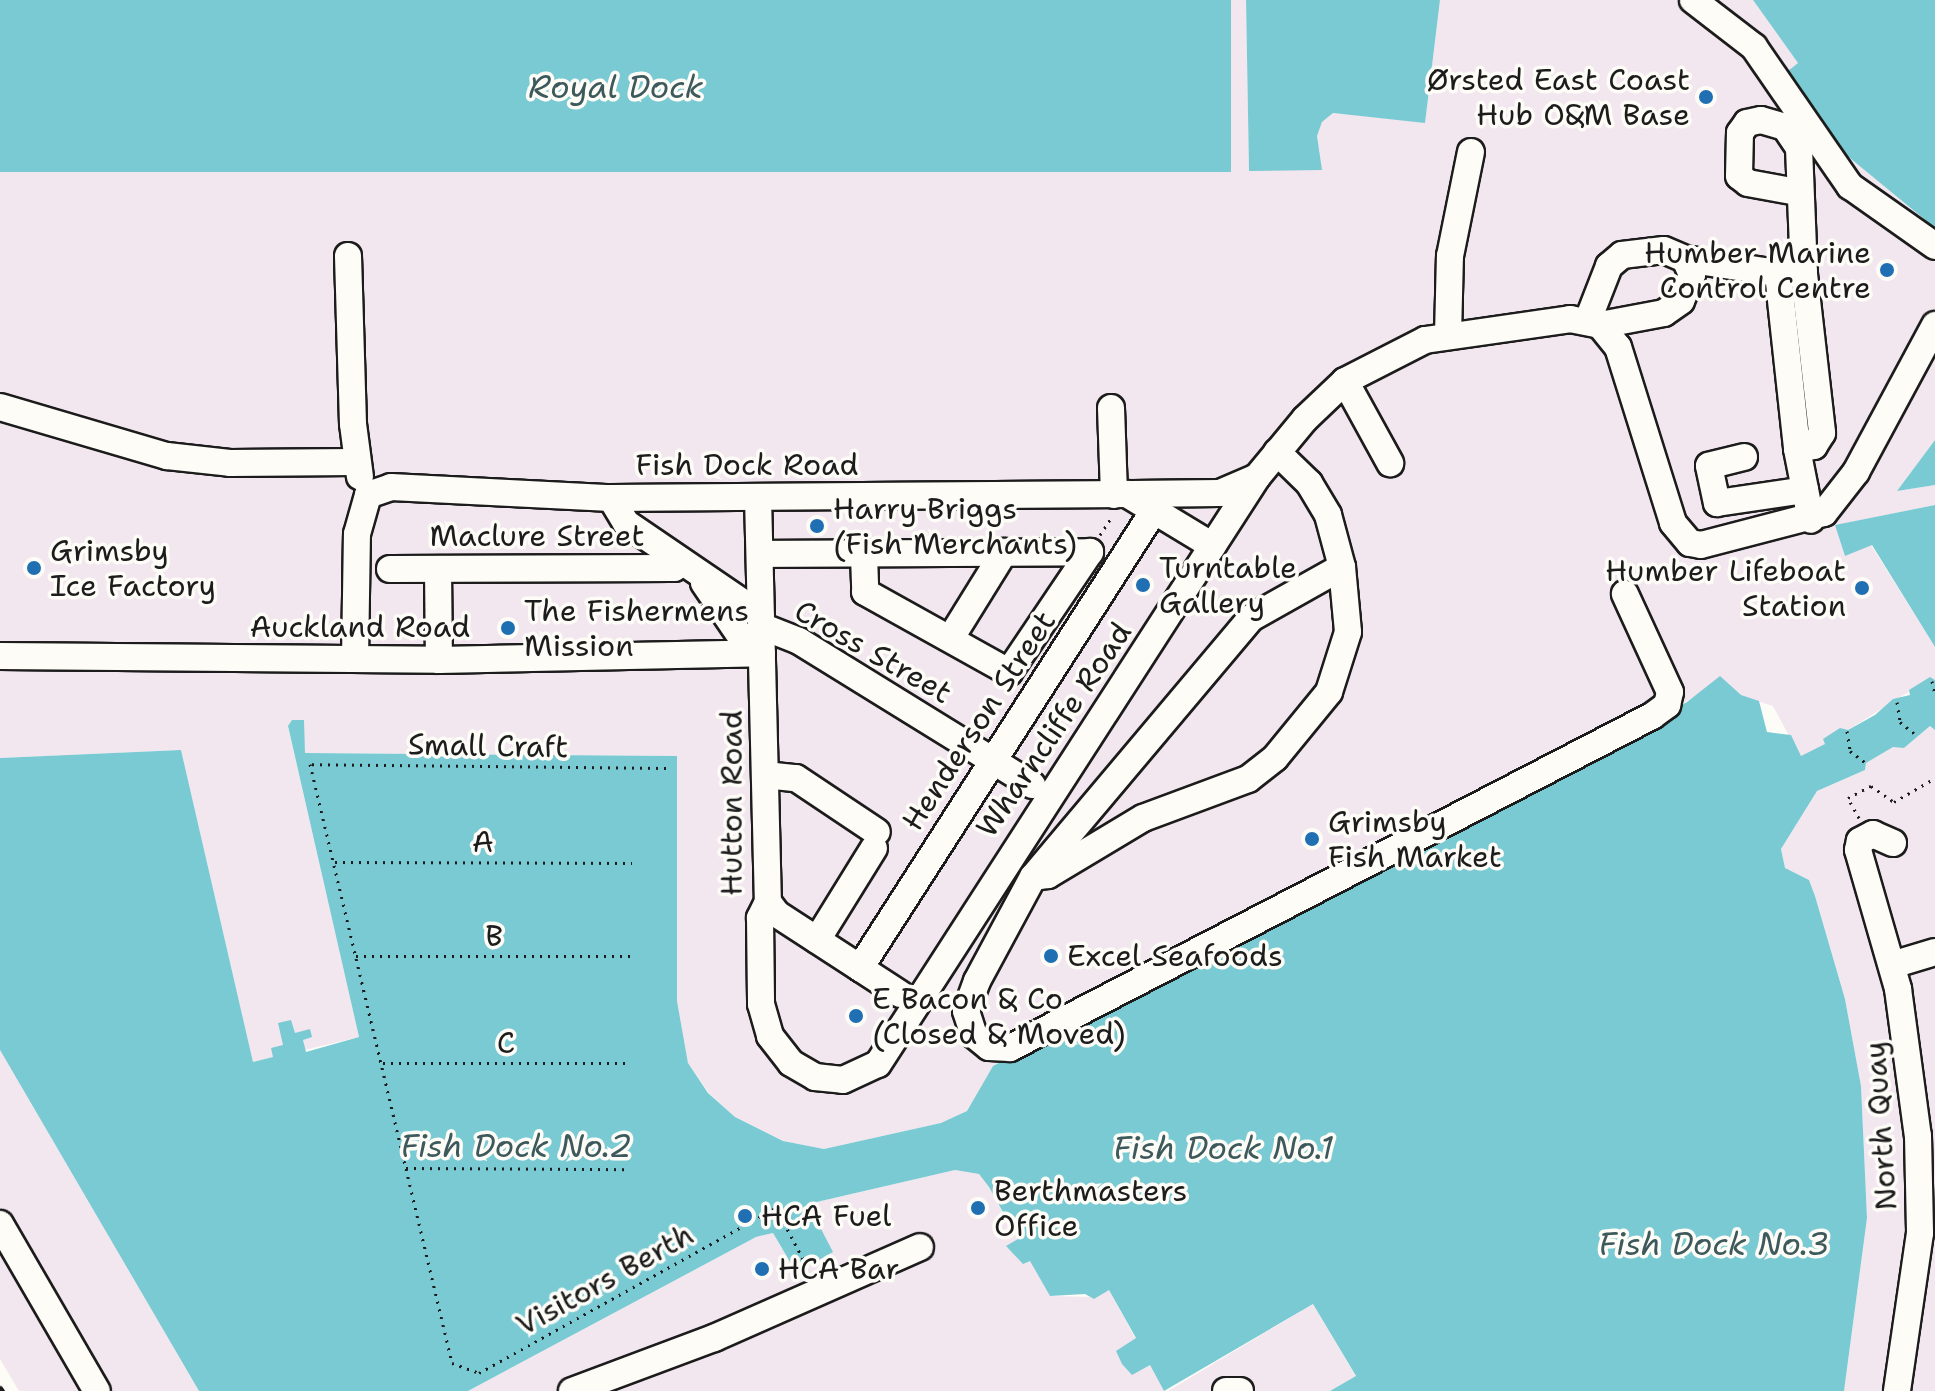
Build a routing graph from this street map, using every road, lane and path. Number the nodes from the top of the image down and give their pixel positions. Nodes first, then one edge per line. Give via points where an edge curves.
1 (1693, 0) edge
2 (1471, 152) dead end
3 (1797, 192) dead end
4 (1935, 246) edge
5 (348, 256) dead end
6 (1685, 259) junction
7 (1791, 273) junction
8 (1594, 322) junction
9 (1935, 325) edge
10 (1448, 336) junction
11 (1345, 381) junction
12 (0, 407) edge
13 (1111, 408) dead end
14 (1277, 452) junction
15 (1744, 457) dead end
16 (355, 462) junction
17 (1390, 463) dead end
18 (1257, 477) junction
19 (1805, 490) junction
20 (368, 495) junction
21 (1120, 495) junction
22 (758, 497) junction
23 (611, 498) junction
24 (1155, 509) junction
25 (1811, 520) junction
26 (1213, 546) junction
27 (1004, 552) junction
28 (1090, 552) junction
29 (760, 554) junction
30 (864, 555) junction
31 (689, 566) junction
32 (1342, 567) junction
33 (390, 569) dead end
34 (438, 569) junction
35 (1625, 594) dead end
36 (761, 620) junction
37 (952, 636) junction
38 (757, 653) junction
39 (0, 656) edge
40 (355, 659) junction
41 (439, 660) junction
42 (1932, 681) dead end
43 (1935, 694) edge
44 (1897, 702) dead end
45 (1847, 731) dead end
46 (1915, 734) dead end
47 (992, 760) junction
48 (1866, 763) dead end
49 (666, 768) dead end
50 (765, 775) junction
51 (1935, 778) edge
52 (1032, 785) dead end
53 (1893, 843) dead end
54 (1862, 849) junction
55 (333, 862) junction
56 (632, 863) dead end
57 (1033, 877) junction
58 (768, 902) junction
59 (817, 940) junction
60 (951, 949) junction
61 (1935, 952) edge
62 (356, 956) junction
63 (631, 956) dead end
64 (1892, 965) junction
65 (860, 968) junction
66 (900, 994) dead end
67 (381, 1063) junction
68 (631, 1063) dead end
69 (870, 1071) joint
70 (1926, 1136) edge
71 (406, 1168) junction
72 (630, 1169) dead end
73 (0, 1224) edge
74 (1927, 1234) edge
75 (920, 1247) dead end
76 (809, 1270) dead end
77 (629, 1381) edge
78 (97, 1391) edge
79 (572, 1391) edge
80 (1226, 1391) edge
81 (1240, 1391) edge
82 (1897, 1391) edge

1 - 4 street via 1754,47 1850,186
2 - 10 street via 1450,256
3 - 7 street
5 - 16 street
6 - 7 street
6 - 8 street, Wharncliffe Road via 1692,275 1681,301 1664,313
6 - 8 street via 1664,250 1622,255 1609,266
7 - 19 street via 1797,449
8 - 10 street, Wharncliffe Road
8 - 25 street via 1618,347 1680,536 1701,545
9 - 25 street via 1856,472 1837,499
10 - 11 street, Wharncliffe Road via 1399,350
11 - 14 street, Wharncliffe Road
11 - 17 street
12 - 16 street via 167,456 242,463
13 - 21 street
14 - 18 street, Wharncliffe Road
14 - 32 street via 1309,483 1328,515
15 - 19 street via 1709,466 1717,503
16 - 20 street
18 - 21 street, Fish Dock Road via 1220,493
18 - 26 street, Wharncliffe Road
19 - 25 street
20 - 23 street, Fish Dock Road via 406,487
20 - 40 street via 357,534
21 - 22 street, Fish Dock Road
21 - 24 street, Fish Dock Road
21 - 28 path
22 - 23 street, Fish Dock Road
22 - 29 street, Hutton Road
23 - 31 street, Cross Street via 626,523
24 - 26 street, Fish Dock Road
24 - 47 street, Henderson Street
26 - 60 street, Wharncliffe Road
27 - 28 street
27 - 30 street
27 - 37 street
28 - 37 street via 1009,672
29 - 30 street
29 - 36 street, Hutton Road
30 - 37 street via 865,592
31 - 34 street, Maclure Street
31 - 36 street, Cross Street
31 - 38 street, Cross Street
32 - 57 street via 1251,618
32 - 57 street via 1348,632 1329,692 1275,758 1248,779 1143,818 1048,875
33 - 34 street, Maclure Street
34 - 41 street
35 - 57 street via 1670,692 1667,705 1652,716 1021,1043 989,1047 974,1035 966,1011
36 - 38 street, Hutton Road
36 - 47 street, Cross Street
38 - 41 street, Auckland Road
38 - 50 street, Hutton Road
39 - 40 street, Auckland Road
40 - 41 street, Auckland Road
42 - 43 path
44 - 46 path via 1900,722
45 - 48 path via 1850,751
47 - 52 street, Cross Street
47 - 65 street, Henderson Street
49 - 55 path, Small Craft via 310,764
50 - 58 street, Hutton Road
50 - 59 street via 796,778 876,840
51 - 54 path via 1894,802 1871,786 1848,798
53 - 54 street via 1873,834
54 - 64 street, North Quay
55 - 56 path, A
55 - 62 path
57 - 60 street
58 - 59 street
58 - 69 street, Hutton Road via 760,918 761,1004 770,1036 791,1063 815,1077 843,1080
59 - 65 street
60 - 69 street, Wharncliffe Road
61 - 64 street
62 - 63 path, B
62 - 67 path
64 - 70 street, North Quay
65 - 66 street
67 - 68 path, C
67 - 71 path
70 - 74 street, North Quay
71 - 72 path
71 - 76 path, Visitors Berth via 452,1363 479,1373 776,1208
73 - 78 street
74 - 82 street, North Quay
75 - 77 street
77 - 79 street
80 - 81 street

